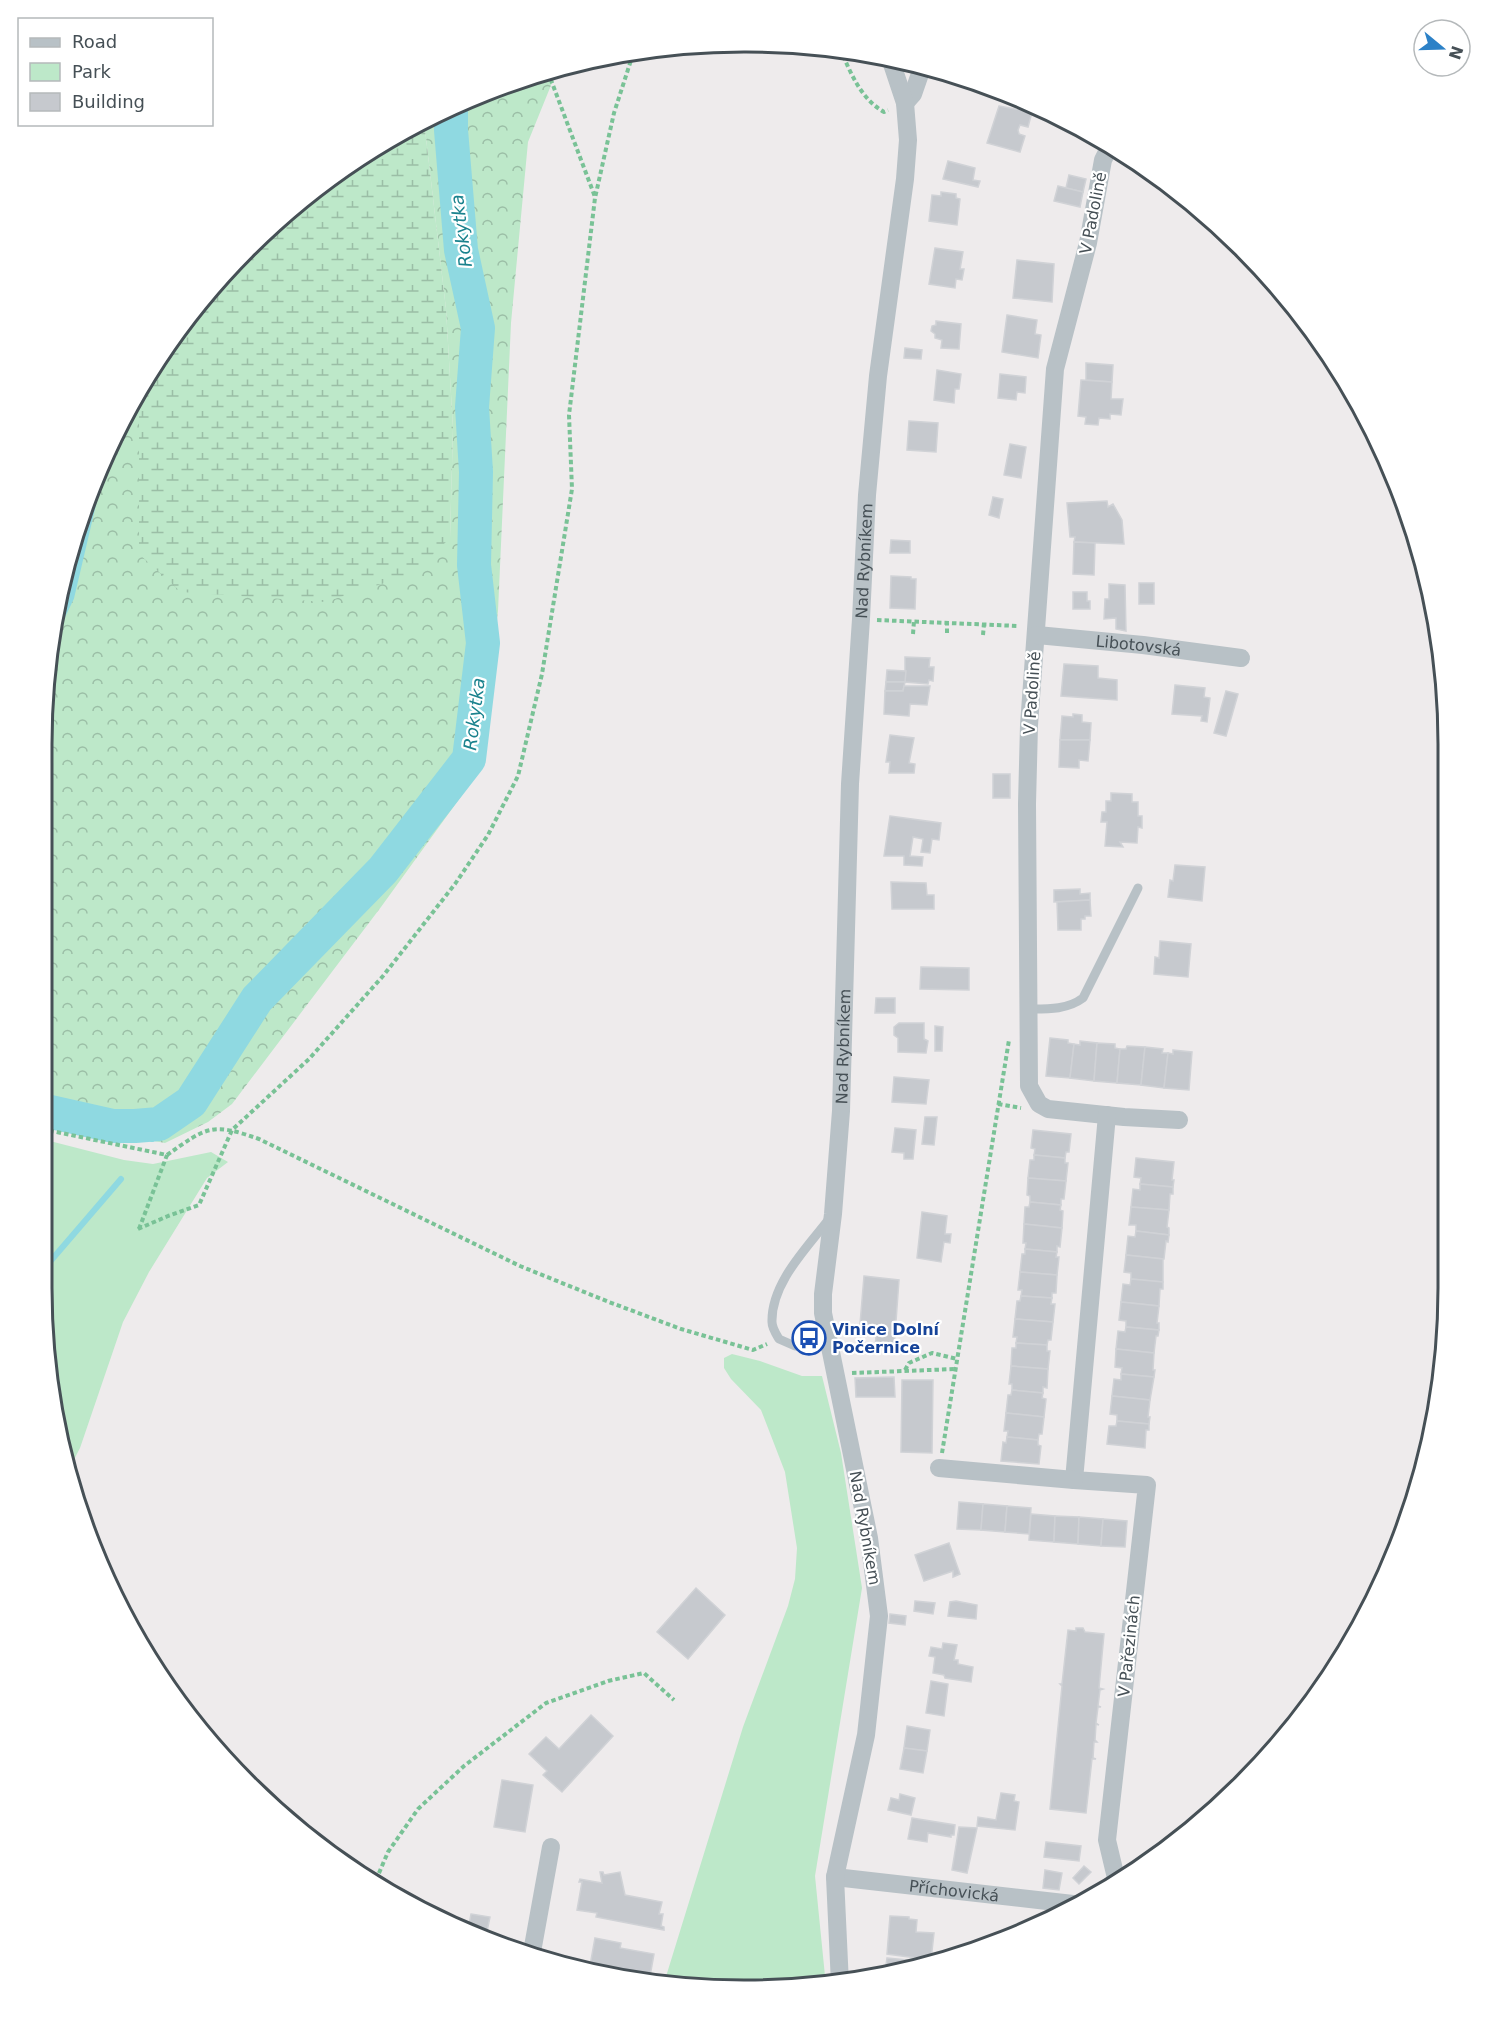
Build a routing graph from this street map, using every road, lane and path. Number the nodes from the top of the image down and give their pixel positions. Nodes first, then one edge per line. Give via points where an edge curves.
1 (845, 60) edge
2 (630, 62) edge
3 (894, 69) edge
4 (920, 75) edge
5 (551, 80) edge
6 (905, 103) junction
7 (1106, 154) edge
8 (595, 198) junction
9 (861, 619) junction
10 (1022, 619) dead end
11 (914, 621) junction
12 (947, 623) junction
13 (984, 624) junction
14 (946, 633) dead end
15 (913, 634) dead end
16 (983, 635) dead end
17 (1037, 635) junction
18 (1241, 658) dead end
19 (1138, 888) dead end
20 (1028, 1009) junction
21 (1009, 1039) dead end
22 (998, 1104) junction
23 (1021, 1108) dead end
24 (1107, 1115) junction
25 (1179, 1120) dead end
26 (232, 1130) junction
27 (52, 1132) edge
28 (167, 1155) junction
29 (832, 1214) junction
30 (779, 1340) junction
31 (828, 1340) junction
32 (957, 1359) junction
33 (956, 1369) junction
34 (905, 1370) junction
35 (835, 1373) junction
36 (939, 1468) joint
37 (1074, 1480) junction
38 (674, 1700) dead end
39 (551, 1847) dead end
40 (1115, 1873) edge
41 (378, 1875) edge
42 (835, 1877) junction
43 (1063, 1903) edge
44 (533, 1947) edge
45 (840, 1974) edge

1 - 6 path via 871,105 884,112
2 - 8 path via 614,113
3 - 6 street, Nad Rybníkem
4 - 6 street via 914,94
5 - 8 path
6 - 9 street, Nad Rybníkem via 905,178 878,376
7 - 17 street, V Padolině via 1088,243 1055,369
8 - 26 path via 569,415 572,489 542,674 518,776 488,835 455,884 383,976 309,1059
9 - 11 path
9 - 29 street, Nad Rybníkem via 850,784 841,1111
10 - 13 path via 1020,626
11 - 12 path
11 - 15 path
12 - 13 path
12 - 14 path
13 - 16 path
17 - 18 street, Libotovská
17 - 20 street, V Padolině via 1027,804
19 - 20 lane via 1083,998 1066,1006
20 - 24 street, V Padolině via 1029,1086 1039,1104 1048,1109
21 - 22 path
22 - 23 path
22 - 32 path
24 - 25 street, V Padolině
24 - 37 street
26 - 28 path via 198,1133
26 - 28 path via 199,1205 138,1229
26 - 30 path via 259,1139 520,1266 609,1302 753,1350
27 - 28 path
29 - 30 lane via 788,1274 775,1301 772,1324
29 - 31 street, Nad Rybníkem via 823,1294
30 - 31 lane via 795,1346
31 - 35 street, Nad Rybníkem
32 - 33 path
32 - 34 path via 932,1353 909,1363
33 - 34 path
33 - 36 path
34 - 35 path
35 - 42 street, Nad Rybníkem via 869,1538 879,1616 866,1735
36 - 37 street, V Pařezinách
37 - 40 street, V Pařezinách via 1147,1485 1107,1840
38 - 41 path via 644,1673 546,1703 464,1766 418,1809 388,1852
39 - 44 street
42 - 43 street, Příchovická
42 - 45 street, Nad Rybníkem

